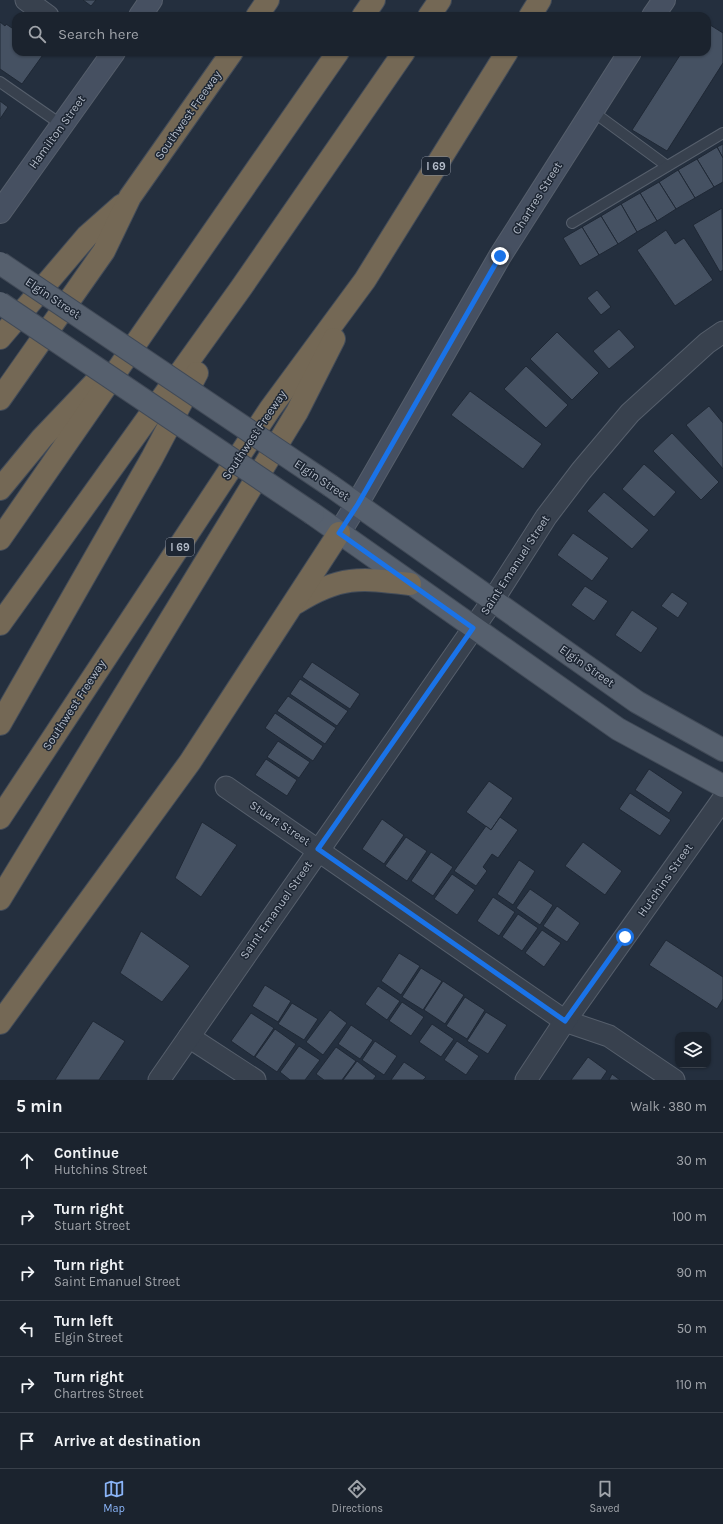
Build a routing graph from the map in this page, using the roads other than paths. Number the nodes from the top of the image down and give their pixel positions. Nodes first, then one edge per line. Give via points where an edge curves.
1 (26, 0) edge
2 (151, 0) edge
3 (268, 0) edge
4 (374, 0) edge
5 (440, 0) edge
6 (540, 0) edge
7 (664, 0) edge
8 (42, 12) edge
9 (143, 12) edge
10 (260, 12) edge
11 (366, 12) edge
12 (432, 12) edge
13 (532, 12) edge
14 (656, 12) edge
15 (106, 56) edge
16 (229, 56) edge
17 (335, 56) edge
18 (401, 56) edge
19 (505, 56) edge
20 (627, 56) edge
21 (0, 82) edge
22 (592, 111) junction
23 (62, 125) junction
24 (723, 133) edge
25 (667, 166) junction
26 (130, 197) junction
27 (0, 212) edge
28 (572, 223) dead end
29 (0, 263) edge
30 (365, 280) junction
31 (241, 288) junction
32 (0, 302) edge
33 (152, 322) junction
34 (723, 332) edge
35 (0, 338) edge
36 (0, 399) edge
37 (0, 489) edge
38 (358, 504) junction
39 (339, 533) junction
40 (0, 539) edge
41 (410, 584) junction
42 (493, 600) junction
43 (291, 606) junction
44 (0, 624) edge
45 (473, 628) junction
46 (0, 724) edge
47 (723, 750) edge
48 (723, 786) edge
49 (226, 787) dead end
50 (723, 799) edge
51 (0, 818) edge
52 (318, 849) junction
53 (0, 899) edge
54 (565, 1021) junction
55 (0, 1023) edge
56 (189, 1037) junction
57 (159, 1080) edge
58 (255, 1080) edge
59 (526, 1080) edge
60 (674, 1080) edge

1 - 8 street
2 - 9 street
3 - 10 highway
4 - 11 highway
5 - 12 highway
6 - 13 highway
7 - 14 street
15 - 23 street, Hamilton Street
16 - 26 highway, Southwest Freeway
17 - 33 highway
18 - 31 highway
19 - 30 highway, Southwest Freeway / I 69
20 - 22 street, Chartres Street
21 - 23 lane
22 - 25 lane
22 - 38 street, Chartres Street via 500,256
23 - 27 street, Hamilton Street
24 - 25 lane
25 - 28 lane
26 - 35 highway via 87,236
26 - 36 highway, Southwest Freeway via 104,251
29 - 38 main road, Elgin Street, bridge
30 - 51 highway, Southwest Freeway / I 69 via 270,409
30 - 53 highway via 297,412
31 - 44 highway
31 - 46 highway via 152,458
32 - 39 main road, bridge
33 - 37 highway via 42,438
33 - 40 highway
34 - 42 street, Saint Emanuel Street via 707,343 630,413 546,517
38 - 39 street, Chartres Street
38 - 42 main road, Elgin Street
39 - 41 main road
39 - 43 highway
41 - 43 highway via 365,578 346,580 314,591
41 - 45 main road
42 - 45 street, Saint Emanuel Street
42 - 47 main road, Elgin Street via 637,702
43 - 55 highway via 190,762
45 - 48 main road via 618,729
45 - 52 street, Saint Emanuel Street
49 - 52 street, Stuart Street
50 - 54 street, Hutchins Street
52 - 54 street, Stuart Street
52 - 56 street, Saint Emanuel Street
54 - 59 street, Hutchins Street
54 - 60 street, Stuart Street via 610,1036
56 - 57 street, Saint Emanuel Street
56 - 58 street

